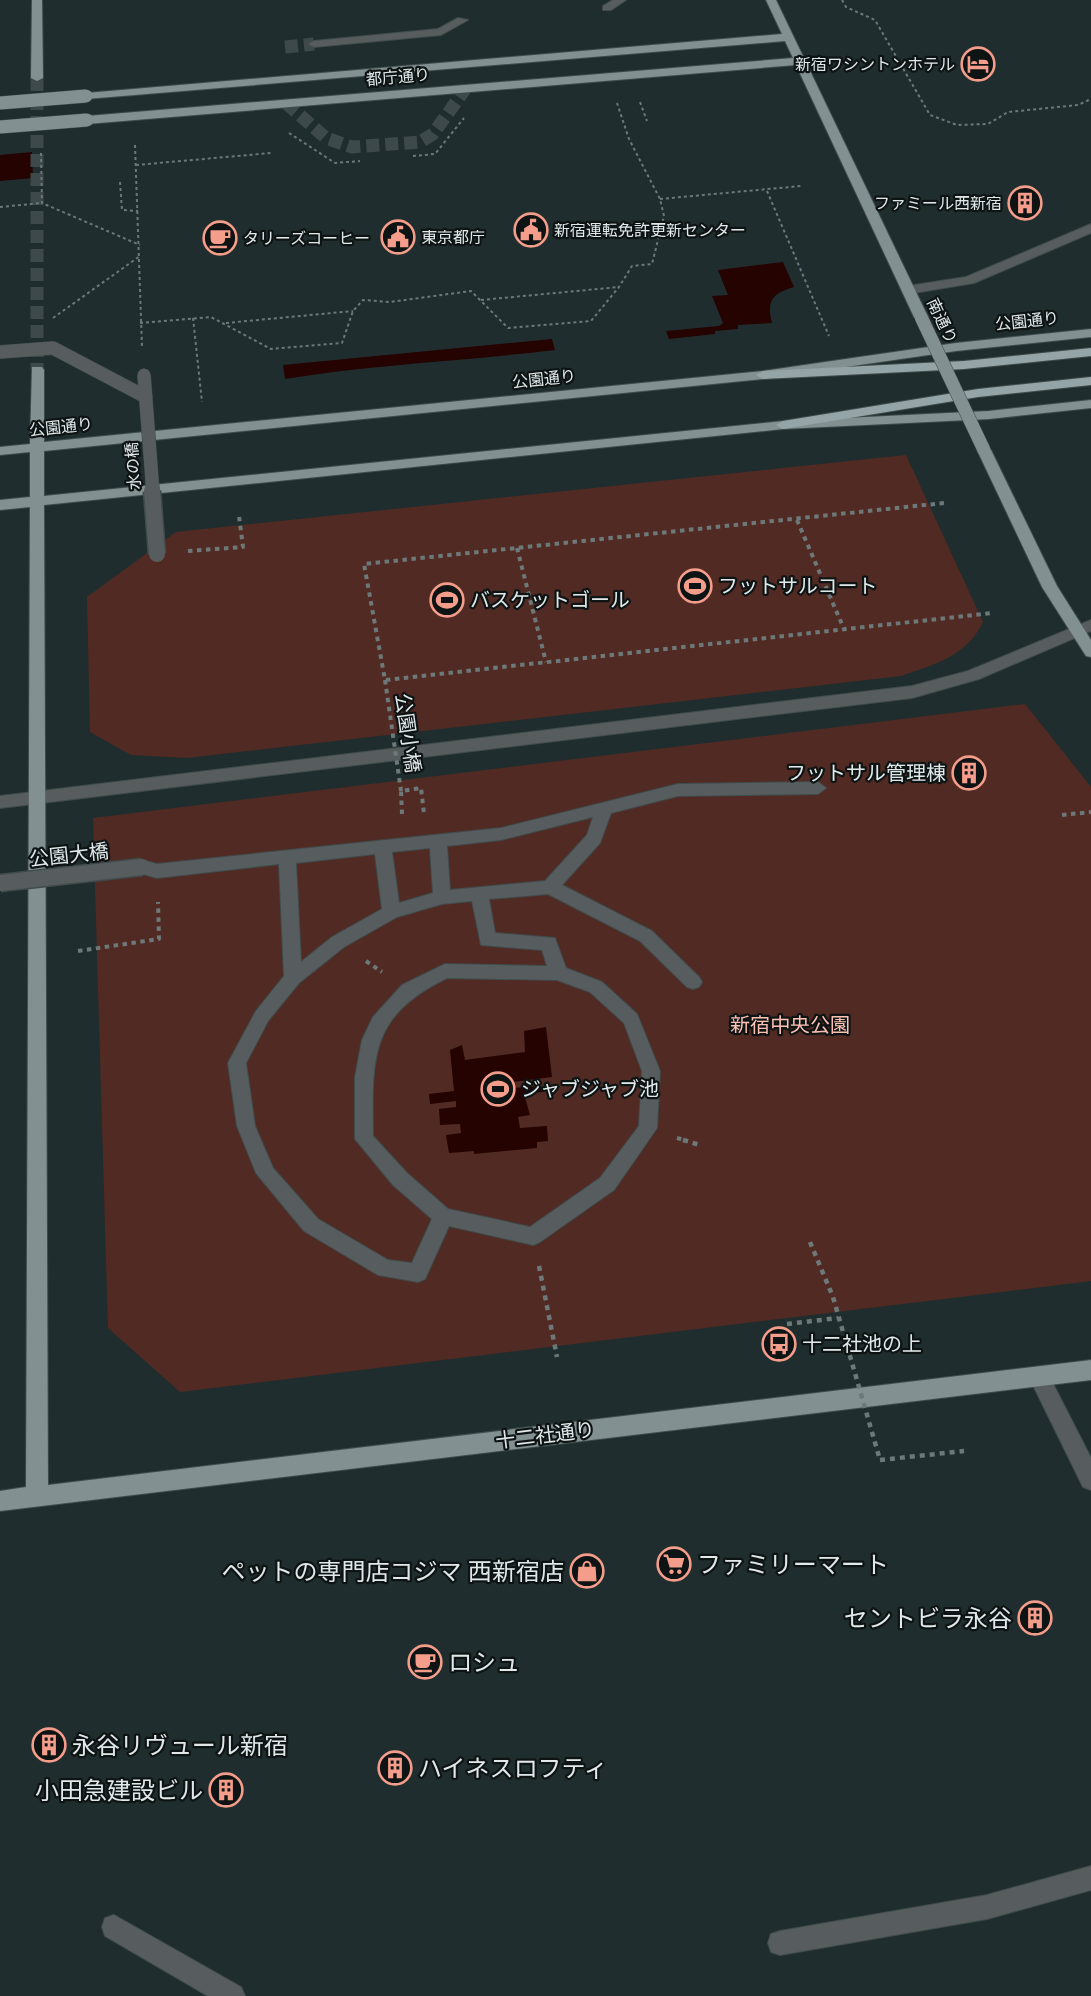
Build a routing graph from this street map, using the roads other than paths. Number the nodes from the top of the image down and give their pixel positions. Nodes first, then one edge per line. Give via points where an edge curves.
1 (37, 0) edge
2 (621, 0) edge
3 (771, 0) edge
4 (607, 8) dead end
5 (462, 20) dead end
6 (788, 37) junction
7 (314, 44) tunnel mouth
8 (799, 61) junction
9 (37, 78) tunnel mouth
10 (0, 103) edge
11 (0, 127) edge
12 (1091, 228) edge
13 (908, 290) junction
14 (1091, 333) edge
15 (2, 351) edge
16 (1091, 352) edge
17 (37, 370) tunnel mouth
18 (144, 375) road end
19 (763, 375) junction
20 (1091, 381) edge
21 (146, 397) junction
22 (1091, 404) edge
23 (783, 424) junction
24 (37, 447) junction
25 (0, 451) edge
26 (37, 501) junction
27 (0, 505) edge
28 (157, 554) road end
29 (1084, 628) edge
30 (1091, 652) edge
31 (818, 788) dead end
32 (37, 797) junction
33 (0, 801) edge
34 (604, 809) junction
35 (438, 842) junction
36 (382, 847) junction
37 (287, 856) junction
38 (0, 883) edge
39 (550, 887) junction
40 (479, 893) junction
41 (442, 897) junction
42 (391, 912) junction
43 (558, 973) junction
44 (293, 978) junction
45 (693, 982) dead end
46 (443, 1216) junction
47 (1091, 1370) edge
48 (1039, 1377) junction
49 (1091, 1480) edge
50 (37, 1496) junction
51 (0, 1501) edge
52 (1091, 1878) edge
53 (114, 1927) dead end
54 (780, 1943) dead end
55 (232, 1996) edge

1 - 9 main road
2 - 4 street
3 - 6 main road, 南通り
5 - 7 street via 441,32
6 - 8 main road, 南通り
6 - 10 main road, 都庁通り, bridge
8 - 11 main road, 都庁通り, bridge
8 - 13 main road, 南通り
12 - 13 street via 969,280
13 - 29 main road, 南通り, bridge via 1050,587
14 - 19 main road, 公園通り via 956,347
15 - 21 street, bridge via 53,348
16 - 19 highway via 964,365
17 - 24 main road
18 - 21 street, 水の橋, bridge
19 - 24 main road, 公園通り
20 - 23 highway via 978,393
21 - 28 street, 水の橋, bridge
22 - 23 main road via 989,415
23 - 26 main road
24 - 25 main road, 公園通り
24 - 26 main road
26 - 27 main road
26 - 32 main road
29 - 30 main road, 南通り
29 - 32 street via 973,675 912,692
31 - 34 street, 公園大橋 via 678,790
32 - 33 street
32 - 50 main road
34 - 35 street, 公園大橋 via 501,834
34 - 39 street via 594,838
35 - 36 street, 公園大橋
35 - 41 street
36 - 37 street, 公園大橋
36 - 42 street
37 - 38 street, 公園大橋, bridge
37 - 44 street
39 - 40 street
39 - 45 street via 646,936
40 - 41 street
40 - 43 street via 487,940 549,943
41 - 42 street
42 - 44 street via 338,942
43 - 46 street via 445,971 408,990 375,1025 363,1062 364,1139 400,1179
43 - 46 street via 596,987 631,1018 651,1071 648,1128 608,1184 533,1236
44 - 46 street via 262,1016 237,1063 246,1126 266,1173 311,1225 385,1269 418,1273
47 - 48 main road, 十二社通り
48 - 49 street
48 - 50 main road, 十二社通り
50 - 51 main road, 十二社通り
52 - 54 street via 987,1907
53 - 55 street

